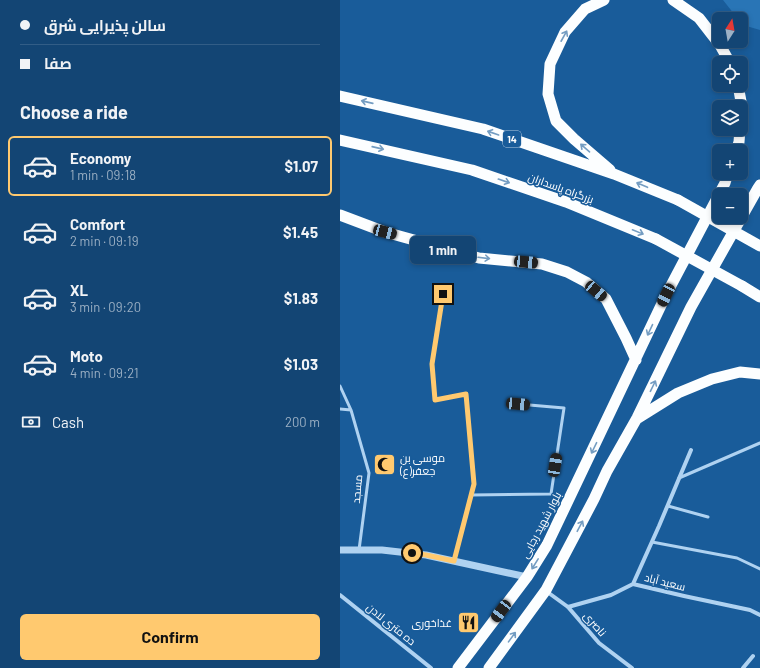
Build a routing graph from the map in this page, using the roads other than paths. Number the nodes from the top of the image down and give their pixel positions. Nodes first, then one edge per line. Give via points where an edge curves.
1 (604, 0) edge
2 (673, 0) edge
3 (726, 56) edge
4 (340, 96) edge
5 (340, 140) edge
6 (614, 174) junction
7 (726, 180) edge
8 (760, 186) edge
9 (340, 215) edge
10 (760, 246) edge
11 (443, 294) dead end
12 (760, 297) edge
13 (636, 360) junction
14 (760, 374) edge
15 (340, 386) edge
16 (518, 404) dead end
17 (340, 409) edge
18 (351, 410) junction
19 (637, 418) junction
20 (760, 443) edge
21 (691, 450) dead end
22 (679, 478) junction
23 (472, 495) junction
24 (668, 506) junction
25 (708, 517) dead end
26 (652, 542) junction
27 (340, 550) edge
28 (359, 550) junction
29 (454, 561) junction
30 (760, 569) edge
31 (527, 577) junction
32 (633, 584) junction
33 (546, 590) junction
34 (340, 595) edge
35 (568, 607) junction
36 (760, 614) edge
37 (753, 656) dead end
38 (431, 668) edge
39 (458, 668) edge
40 (489, 668) edge
41 (632, 668) edge
42 (744, 668) edge

6 -> 1 highway via 556,121 548,94 550,64 565,32 585,9
2 - 3 highway via 699,18
6 -> 4 highway, 14 via 483,129
5 -> 12 highway, بزرگراه پاسداران, bridge via 472,170 566,202 656,239
10 -> 6 highway, 14, bridge via 678,200
7 -> 13 highway, بلوار شهید رجایی via 666,295
19 -> 8 highway via 691,307
9 -> 13 highway via 385,232 479,258 542,264 567,272 586,282 606,299
11 - 23 lane via 432,364 435,400 466,394 474,484
13 -> 31 highway, بلوار شهید رجایی via 547,545
14 - 19 highway via 740,372 712,379 678,393
15 - 18 lane, مسجد
16 - 23 lane via 564,408 551,494
17 - 18 lane
18 - 28 lane, مسجد via 369,473
33 -> 19 highway
20 - 22 lane
21 - 22 street
22 - 24 street
23 - 29 lane
24 - 25 lane
24 - 26 street
26 - 30 lane via 737,558
26 - 32 street
27 - 28 street
28 - 29 street via 426,555
29 - 31 street
31 - 39 highway, بلوار شهید رجایی
32 - 35 street, سعید آباد via 611,595
32 - 36 street, سعید آباد
33 - 35 street, ناصری
40 -> 33 highway
34 - 38 street, ده متری لادن
35 - 41 street, ناصری via 599,643
37 - 42 street

